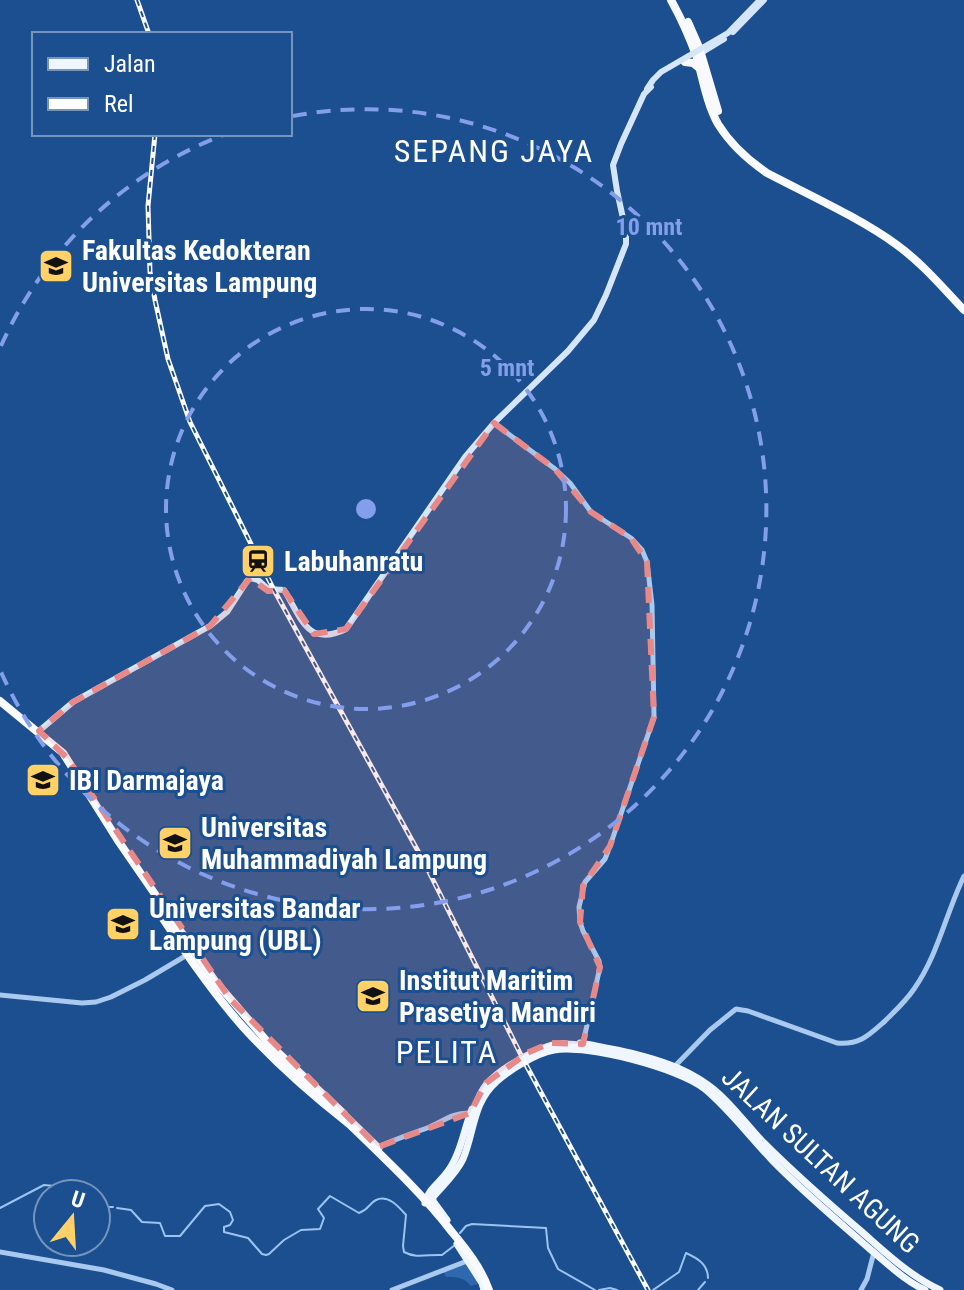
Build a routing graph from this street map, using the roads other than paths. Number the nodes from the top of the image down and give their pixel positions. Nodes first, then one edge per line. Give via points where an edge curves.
1 (671, 0) edge
2 (677, 0) edge
3 (761, 0) edge
4 (697, 49) junction
5 (702, 68) junction
6 (645, 93) junction
7 (794, 185) junction
8 (964, 304) edge
9 (964, 310) edge
10 (494, 423) junction
11 (248, 547) dead end
12 (252, 578) junction
13 (0, 701) edge
14 (0, 707) edge
15 (15, 716) junction
16 (39, 731) junction
17 (90, 800) junction
18 (964, 876) edge
19 (188, 955) junction
20 (0, 995) edge
21 (588, 1047) junction
22 (674, 1067) junction
23 (509, 1068) junction
24 (472, 1116) junction
25 (344, 1118) junction
26 (378, 1147) junction
27 (775, 1158) junction
28 (409, 1183) junction
29 (431, 1191) junction
30 (429, 1202) junction
31 (833, 1212) junction
32 (461, 1244) junction
33 (0, 1252) edge
34 (874, 1252) junction
35 (468, 1260) junction
36 (894, 1265) junction
37 (172, 1290) edge
38 (392, 1290) edge
39 (488, 1290) edge
40 (861, 1290) edge
41 (925, 1290) edge
42 (940, 1290) edge

1 - 4 highway
2 - 4 highway
3 - 4 main road
3 - 6 main road, bridge via 728,33 664,70
4 - 5 highway
4 - 5 highway via 693,63
4 - 6 main road via 652,77
5 - 7 highway via 727,131 749,154
6 - 10 main road via 613,165 627,239 603,302 568,351
7 - 8 highway via 896,239
7 - 9 highway via 897,245
10 - 12 main road via 452,474 346,629 314,634 284,590 268,589
10 - 21 street via 570,483 591,512 637,543 649,570 654,721 605,859 583,886 579,907 583,931 600,967
11 - 12 street
12 - 16 main road via 210,626 73,702
13 - 15 highway
14 - 15 highway
15 - 16 highway
15 - 17 highway via 59,756
16 - 17 highway via 63,753
17 - 19 highway
17 - 25 highway via 226,995
18 - 22 street via 915,989 861,1041 837,1043 736,1009
19 - 20 street via 96,1002
19 - 25 highway via 262,1047
21 - 22 main road, JALAN SULTAN AGUNG
21 - 23 main road, JALAN SULTAN AGUNG via 552,1050
21 - 23 main road, JALAN SULTAN AGUNG via 550,1043
21 - 24 main road, bridge via 548,1048 520,1063 490,1084
21 - 27 main road, JALAN SULTAN AGUNG via 698,1084
22 - 27 main road, JALAN SULTAN AGUNG via 712,1088
23 - 24 main road, JALAN SULTAN AGUNG
24 - 26 street via 458,1113
24 - 29 main road, JALAN SULTAN AGUNG via 455,1161
24 - 30 main road, JALAN SULTAN AGUNG via 458,1169
25 - 26 main road
25 - 28 main road
25 - 39 highway, bridge via 431,1205 470,1254
26 - 28 main road
27 - 31 main road, JALAN SULTAN AGUNG
28 - 29 main road
28 - 30 main road
29 - 30 main road, JALAN SULTAN AGUNG
30 - 32 main road
31 - 34 main road, JALAN SULTAN AGUNG
31 - 36 main road, JALAN SULTAN AGUNG
32 - 35 main road
32 - 39 main road via 486,1275
33 - 37 street via 104,1270
34 - 36 main road, JALAN SULTAN AGUNG
34 - 40 street
35 - 38 street
35 - 39 main road
36 - 41 main road, JALAN SULTAN AGUNG
36 - 42 main road, JALAN SULTAN AGUNG

